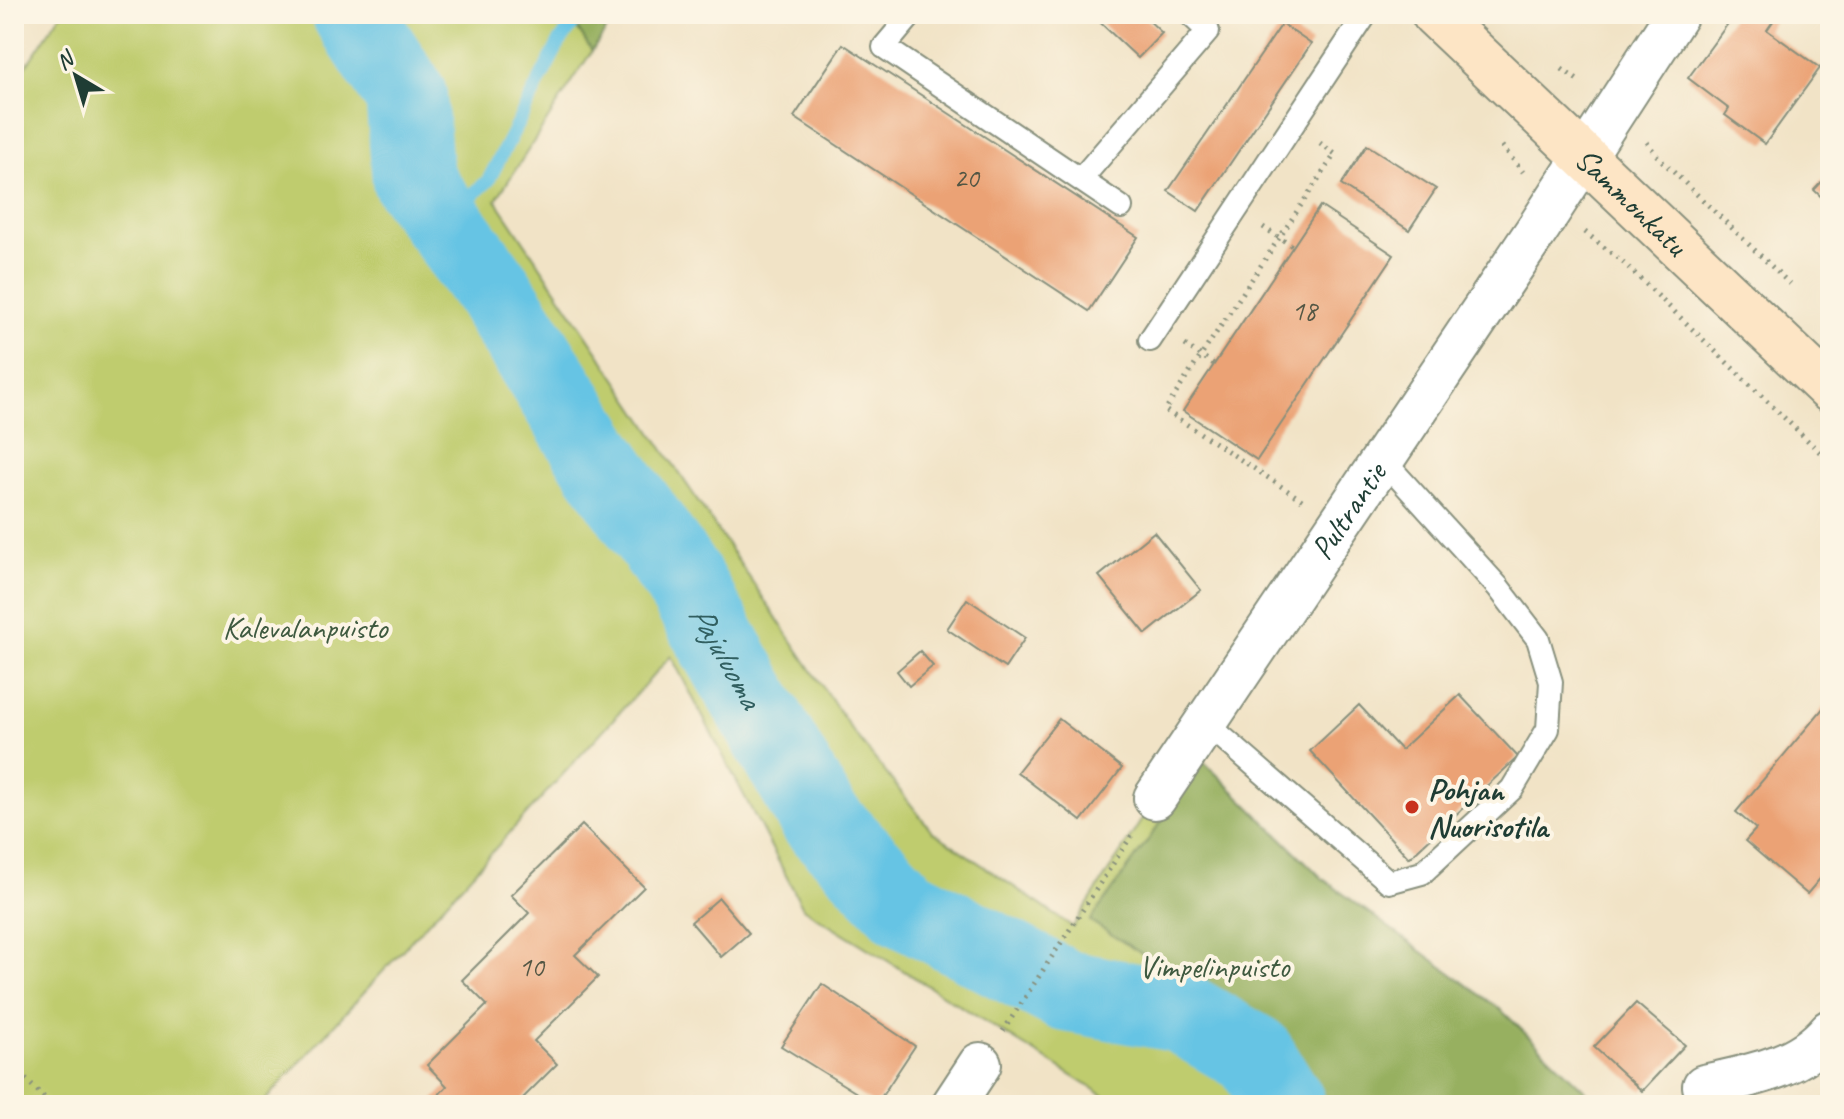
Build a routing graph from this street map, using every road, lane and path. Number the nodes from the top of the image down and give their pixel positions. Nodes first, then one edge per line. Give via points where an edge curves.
1 (912, 14) edge
2 (1190, 14) edge
3 (1366, 14) edge
4 (1434, 14) edge
5 (1677, 14) edge
6 (1551, 60) dead end
7 (1614, 109) junction
8 (1292, 125) junction
9 (1584, 158) junction
10 (1081, 179) junction
11 (1121, 207) dead end
12 (1797, 290) dead end
13 (1150, 340) dead end
14 (1830, 390) edge
15 (1383, 460) junction
16 (1339, 525) junction
17 (1206, 723) junction
18 (1155, 798) joint
19 (1018, 1008) dead end
20 (1830, 1031) edge
21 (980, 1064) dead end
22 (14, 1068) edge
23 (1704, 1086) dead end
24 (52, 1105) edge
25 (953, 1105) edge

1 - 10 lane via 884,47
2 - 10 lane via 1208,31
3 - 8 lane
4 - 9 main road, Sammonkatu
5 - 7 street, Pultrantie
6 - 7 path
7 - 9 street, Pultrantie
7 - 12 path
8 - 13 lane
8 - 16 path via 1335,154 1165,410
9 - 14 main road, Sammonkatu
9 - 15 street, Pultrantie
10 - 11 lane
15 - 16 street, Pultrantie
15 - 17 lane via 1538,639 1551,682 1548,729 1512,789 1422,873 1389,882
16 - 17 street, Pultrantie
17 - 18 street, Pultrantie
18 - 19 path
20 - 23 street via 1774,1070
21 - 25 street
22 - 24 path

